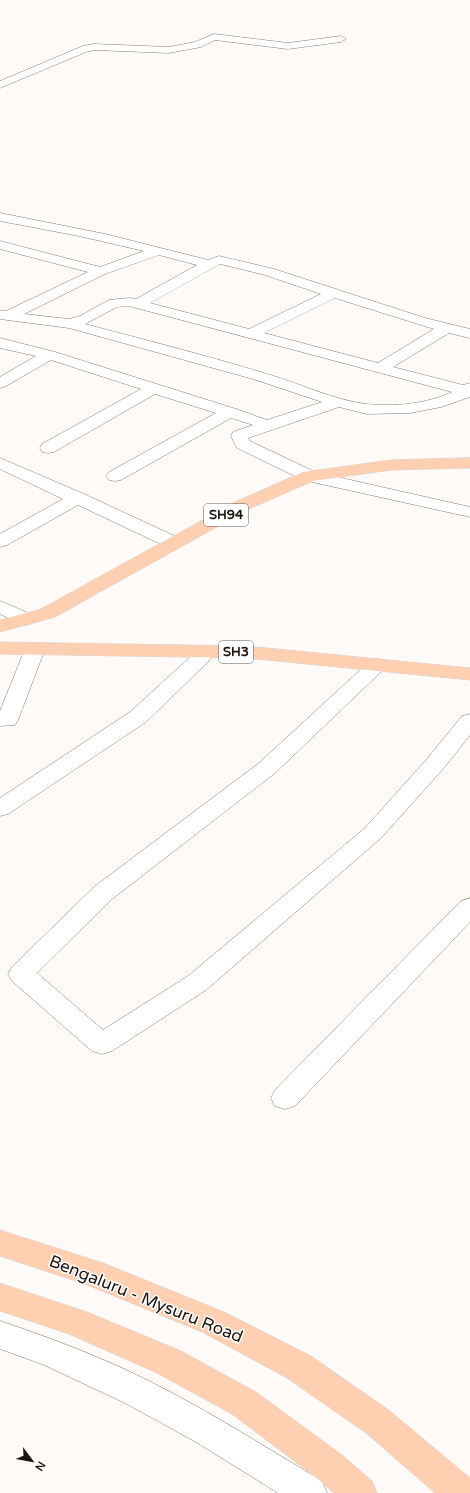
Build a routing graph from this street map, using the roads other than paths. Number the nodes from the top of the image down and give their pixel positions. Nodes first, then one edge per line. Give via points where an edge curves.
1 (340, 38) dead end
2 (0, 85) edge
3 (0, 217) edge
4 (0, 246) edge
5 (159, 250) junction
6 (209, 264) junction
7 (100, 270) junction
8 (334, 293) junction
9 (138, 304) junction
10 (4, 315) edge
11 (70, 324) junction
12 (447, 328) junction
13 (250, 334) junction
14 (470, 334) edge
15 (0, 343) edge
16 (50, 355) junction
17 (380, 368) junction
18 (0, 383) edge
19 (154, 388) junction
20 (469, 390) edge
21 (338, 402) junction
22 (230, 412) junction
23 (266, 426) junction
24 (48, 448) dead end
25 (0, 463) edge
26 (470, 463) edge
27 (339, 472) junction
28 (115, 476) dead end
29 (310, 476) junction
30 (78, 498) junction
31 (470, 502) edge
32 (470, 512) edge
33 (0, 541) edge
34 (174, 543) junction
35 (0, 607) edge
36 (26, 619) junction
37 (0, 626) edge
38 (0, 648) edge
39 (35, 649) junction
40 (207, 652) junction
41 (377, 665) junction
42 (470, 674) edge
43 (0, 720) edge
44 (470, 721) edge
45 (0, 809) edge
46 (470, 907) edge
47 (285, 1098) dead end
48 (0, 1243) edge
49 (0, 1297) edge
50 (0, 1335) edge
51 (310, 1493) edge
52 (360, 1493) edge
53 (461, 1493) edge

1 - 2 street via 288,46 214,37 198,45 168,50 89,48
3 - 5 street
4 - 7 street
5 - 6 street
5 - 7 street
6 - 8 street via 219,260 269,272
6 - 9 street
7 - 10 street via 74,285
8 - 12 street
8 - 13 street
9 - 11 street via 114,303
9 - 13 street
10 - 11 street
11 - 21 street via 259,376
12 - 14 street
12 - 17 street
13 - 17 street
15 - 16 street
16 - 18 street
16 - 19 street
17 - 20 street
19 - 22 street
19 - 24 street
20 - 21 street via 450,400 400,408 370,409
21 - 23 street
22 - 23 street
22 - 28 street
23 - 29 street via 239,436 243,444
25 - 30 street
26 - 27 main road, SH94 via 391,465
27 - 29 main road, SH94
27 - 31 street
29 - 32 street
29 - 34 main road, SH94 via 243,506
30 - 33 street
30 - 34 street
34 - 36 main road, SH94 via 48,613
35 - 36 street
36 - 37 main road, SH94
38 - 39 main road, SH3
39 - 40 main road, SH3
39 - 43 street via 6,720
40 - 41 main road, SH3 via 246,652
40 - 45 street via 138,717
41 - 42 main road, SH3
41 - 44 street via 267,768 103,893 21,974 102,1044 197,983 373,833
46 - 47 street
48 - 53 main road, Bengaluru - Mysuru Road via 92,1273 213,1322 299,1367 378,1422
49 - 52 main road via 76,1322 169,1362 244,1403
50 - 51 street via 51,1353 137,1392 208,1431

